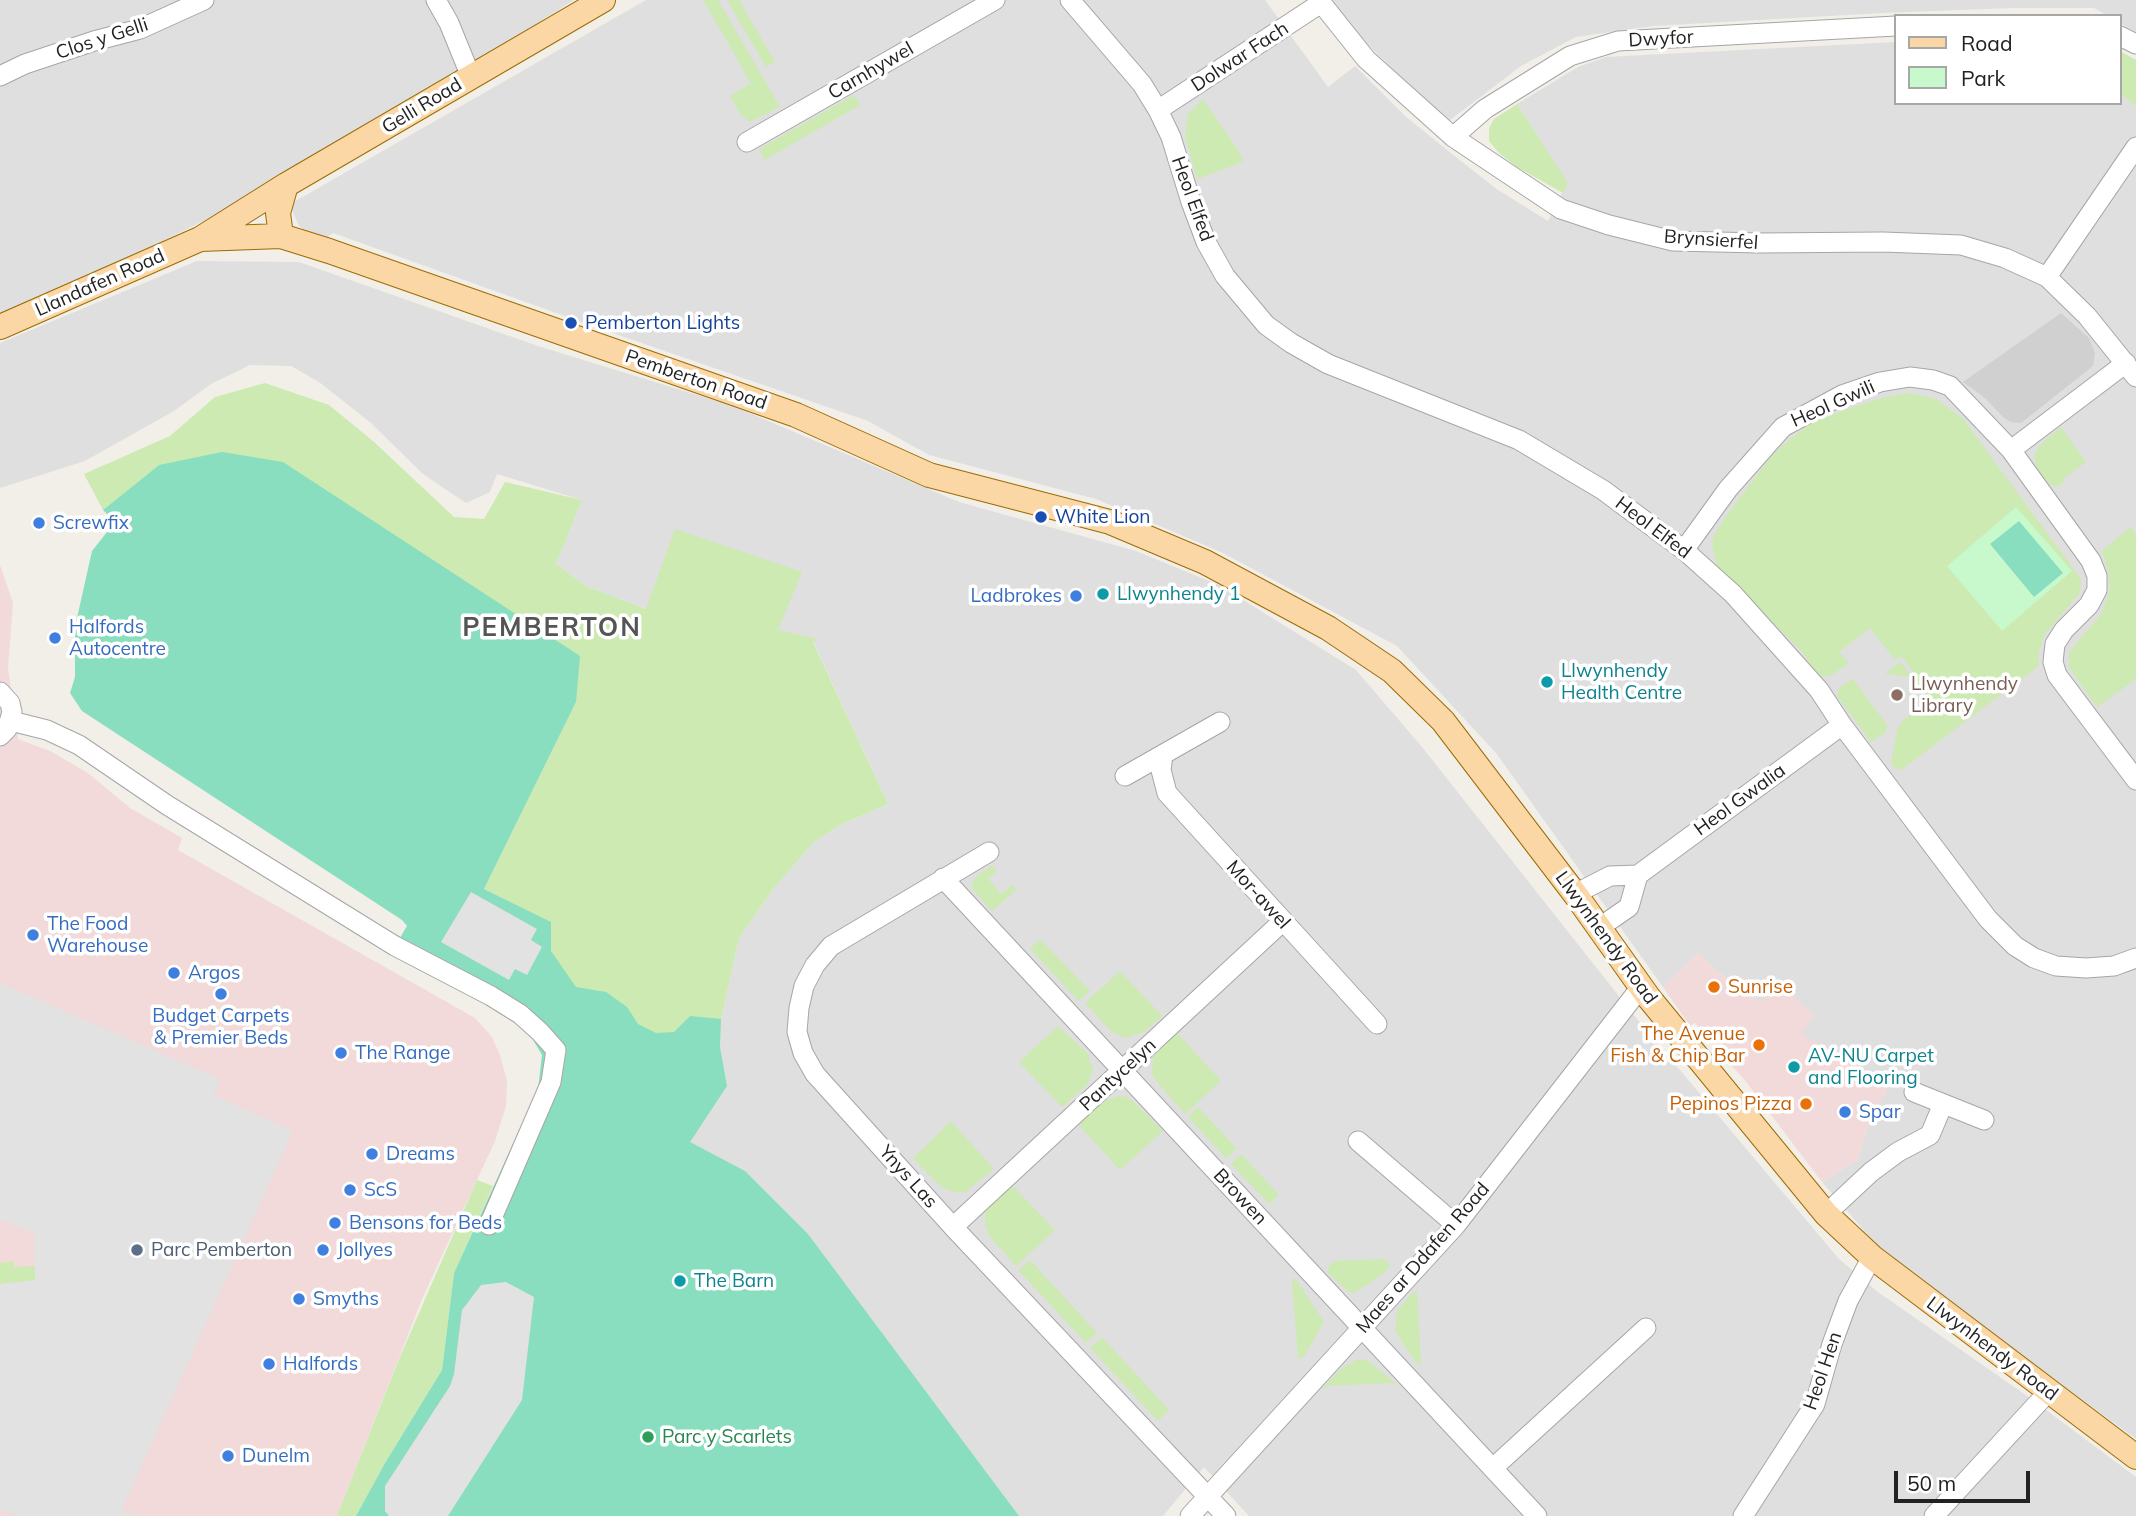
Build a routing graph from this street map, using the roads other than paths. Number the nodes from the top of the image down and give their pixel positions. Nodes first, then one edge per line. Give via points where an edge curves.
1 (204, 0) edge
2 (436, 0) edge
3 (603, 0) edge
4 (995, 0) edge
5 (1070, 0) edge
6 (1320, 1) edge
7 (1895, 26) edge
8 (0, 76) edge
9 (471, 77) junction
10 (1158, 110) junction
11 (1453, 137) junction
12 (747, 142) dead end
13 (2136, 147) edge
14 (286, 185) junction
15 (281, 236) junction
16 (200, 239) junction
17 (2047, 278) junction
18 (0, 327) edge
19 (2131, 370) edge
20 (2011, 450) junction
21 (1110, 522) joint
22 (1684, 550) junction
23 (0, 692) edge
24 (1220, 722) dead end
25 (1842, 725) junction
26 (6, 728) edge
27 (1163, 755) junction
28 (1125, 776) dead end
29 (2136, 780) edge
30 (989, 852) dead end
31 (1638, 875) junction
32 (943, 878) junction
33 (1575, 894) junction
34 (1282, 922) junction
35 (1600, 927) junction
36 (2136, 958) edge
37 (1641, 987) junction
38 (1377, 1024) dead end
39 (1123, 1071) junction
40 (1914, 1092) dead end
41 (1942, 1104) junction
42 (1984, 1121) dead end
43 (1358, 1141) dead end
44 (1826, 1214) junction
45 (489, 1225) dead end
46 (1456, 1225) junction
47 (953, 1227) junction
48 (1872, 1257) junction
49 (1363, 1328) junction
50 (1646, 1328) dead end
51 (2049, 1391) junction
52 (2136, 1457) edge
53 (1493, 1468) junction
54 (1208, 1496) junction
55 (1190, 1516) edge
56 (1226, 1516) edge
57 (1537, 1516) edge
58 (1743, 1516) edge
59 (1934, 1516) edge

1 - 8 street, Clos y Gelli via 140,29 93,41
2 - 9 street
3 - 9 main road, Gelli Road
4 - 12 street, Carnhywel
5 - 10 street via 1142,84
6 - 10 street, Dolwar Fach
6 - 11 street, Brynsierfel via 1366,59
7 - 11 street, Dwyfor via 1618,41 1570,56 1485,109
9 - 14 main road, Gelli Road
10 - 22 street, Heol Elfed via 1206,242 1225,276 1266,325 1328,364 1519,440 1603,490
11 - 17 street, Brynsierfel via 1561,209 1673,241 1961,245 2006,258
13 - 17 street
14 - 15 main road via 278,212
14 - 16 main road, Gelli Road
15 - 16 main road
15 - 21 main road, Pemberton Road via 784,411 929,475
16 - 18 main road, Llandafen Road
17 - 19 street, Brynsierfel via 2087,316
19 - 20 street
20 - 22 street, Heol Gwili via 1950,386 1910,377 1880,382 1842,395 1783,427 1728,489
20 - 29 street, Heol Gwili via 2091,561 2097,576 2097,590 2089,605 2055,644 2057,675
21 - 33 main road, Llwynhendy Road via 1205,562 1328,628 1392,671 1443,721
22 - 25 street, Heol Elfed via 1741,604 1819,690
23 - 26 street via 9,703
24 - 27 street
25 - 31 street, Heol Gwalia
25 - 36 street, Heol Elfed via 1988,919 2015,946 2056,966 2113,966
26 - 45 street via 47,730 79,745 395,946 511,1008 540,1032 555,1050 551,1082
27 - 28 street
27 - 34 street, Mor-awel via 1161,770 1167,793
30 - 32 street, Ynys Las
31 - 33 street, Heol Gwalia via 1610,876
31 - 35 street via 1629,907
32 - 39 street, Browen
32 - 47 street, Ynys Las via 831,946 804,986 797,1032 815,1074
33 - 35 main road, Llwynhendy Road
34 - 38 street, Mor-awel
34 - 39 street, Pantycelyn
35 - 37 main road, Llwynhendy Road
37 - 44 main road, Llwynhendy Road
37 - 46 street, Maes ar Ddafen Road
39 - 47 street, Pantycelyn
39 - 49 street, Browen
40 - 41 street
41 - 42 street
41 - 44 street via 1930,1135 1871,1172
43 - 46 street
44 - 48 main road, Llwynhendy Road
46 - 49 street, Maes ar Ddafen Road
47 - 54 street, Ynys Las
48 - 51 main road, Llwynhendy Road
48 - 58 street, Heol Hen via 1848,1301 1815,1404
49 - 53 street, Browen
49 - 54 street, Maes ar Ddafen Road
50 - 53 street
51 - 52 main road, Llwynhendy Road
51 - 59 street
53 - 57 street, Browen
54 - 55 street, Maes ar Ddafen Road
54 - 56 street, Ynys Las

